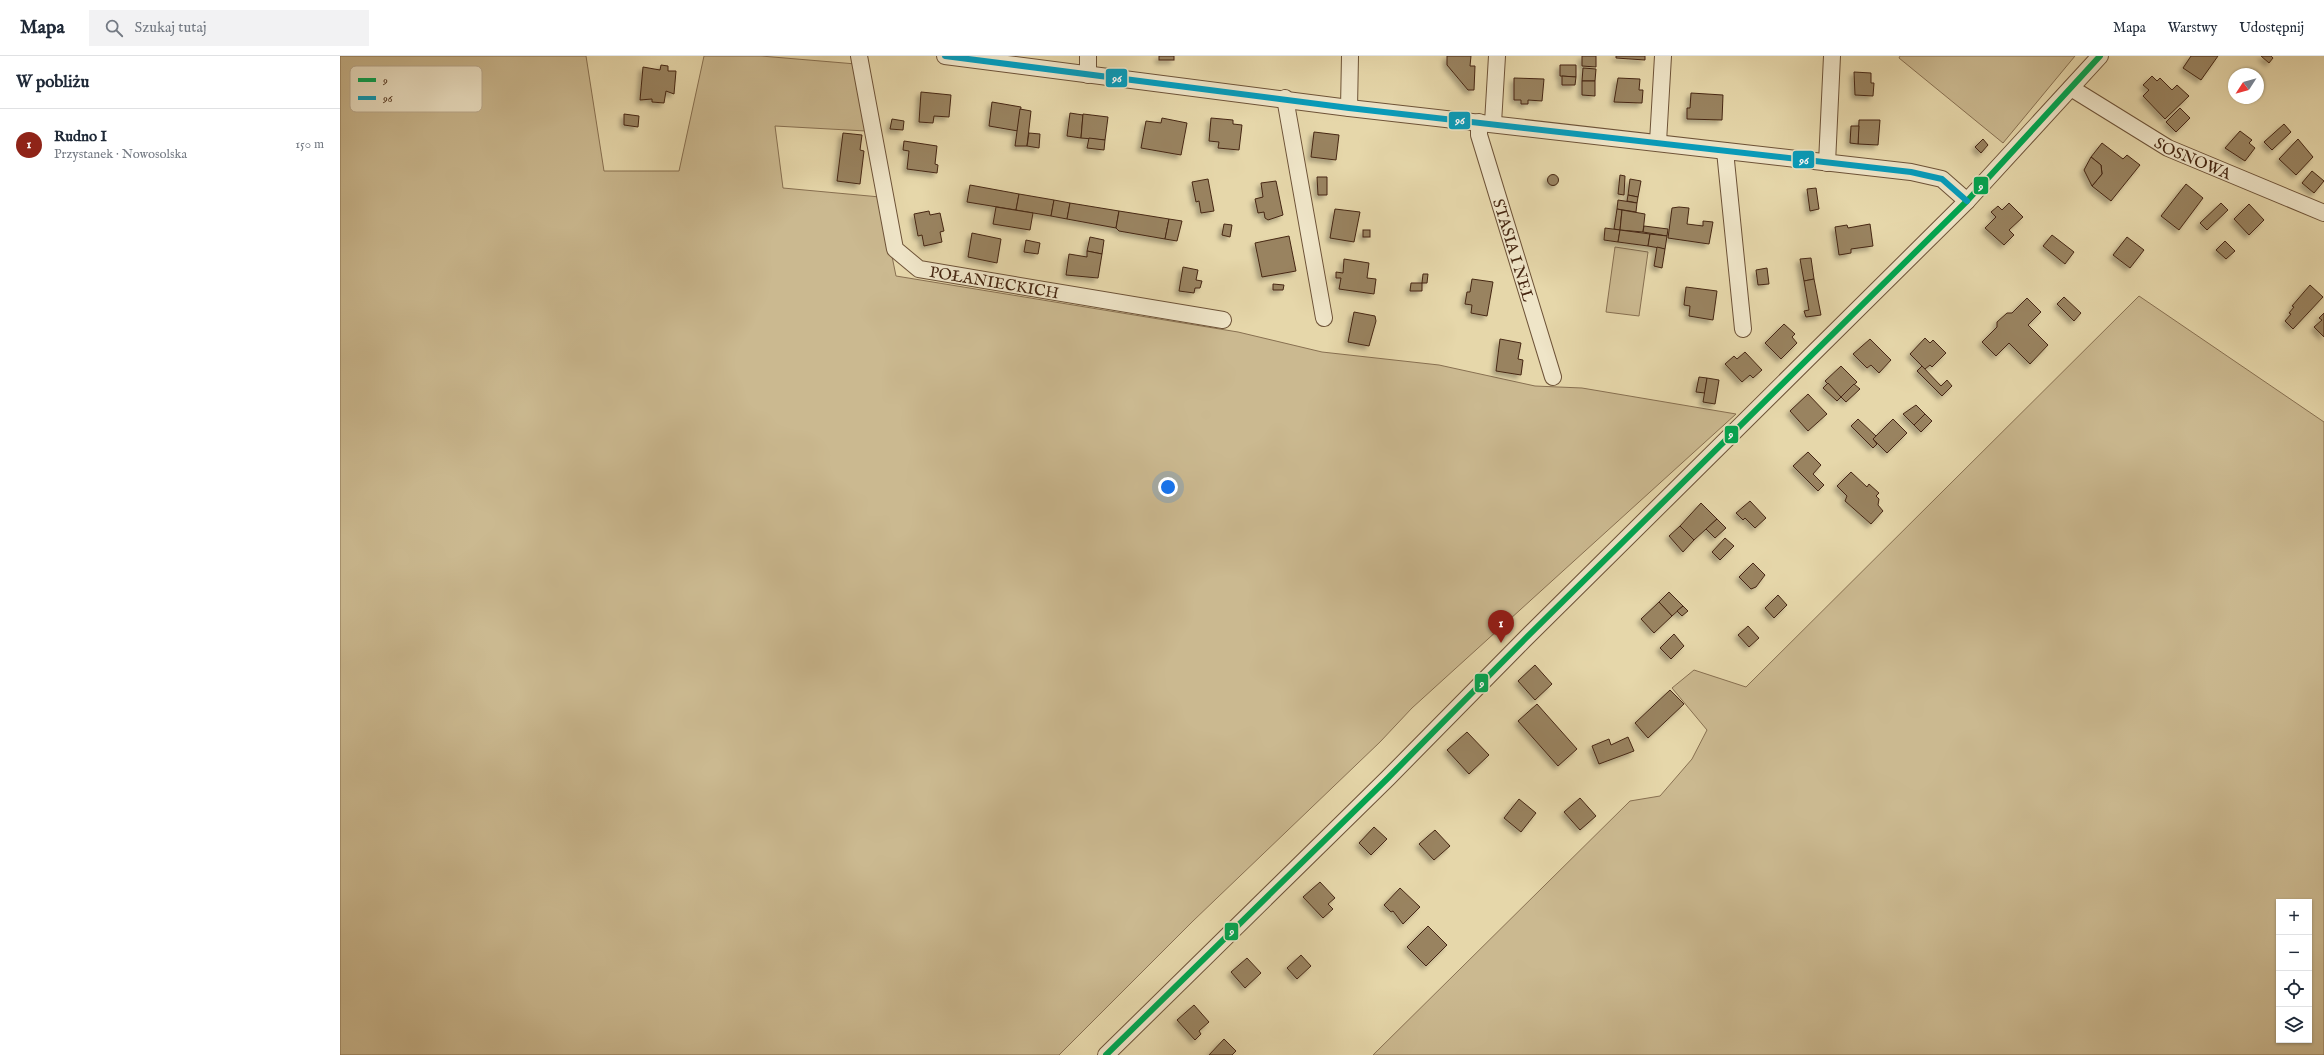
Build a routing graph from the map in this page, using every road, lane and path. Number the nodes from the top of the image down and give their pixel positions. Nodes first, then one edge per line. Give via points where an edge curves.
1 (859, 56) edge
2 (945, 56) edge
3 (1088, 56) edge
4 (1350, 56) edge
5 (1498, 56) edge
6 (1663, 56) edge
7 (1832, 56) edge
8 (2100, 56) edge
9 (1088, 75) junction
10 (2071, 88) junction
11 (1285, 98) junction
12 (1349, 108) junction
13 (1486, 122) junction
14 (1658, 142) junction
15 (1725, 151) junction
16 (1826, 163) junction
17 (1967, 201) junction
18 (2324, 213) edge
19 (1324, 318) dead end
20 (1223, 320) dead end
21 (1743, 329) dead end
22 (1553, 377) dead end
23 (1106, 1055) edge

1 - 20 street, POŁANIECKICH via 894,249 919,269
2 - 9 street
3 - 9 street
4 - 12 street
5 - 13 street, STASIA I NEL
6 - 14 street
7 - 16 street
8 - 10 street
9 - 11 street
10 - 17 street
10 - 18 street, SOSNOWA via 2168,148
11 - 12 street
11 - 19 street
12 - 13 street
13 - 14 street
13 - 22 street, STASIA I NEL via 1479,135
14 - 15 street
15 - 16 street
15 - 21 street
16 - 17 street via 1928,174 1949,183
17 - 23 street

